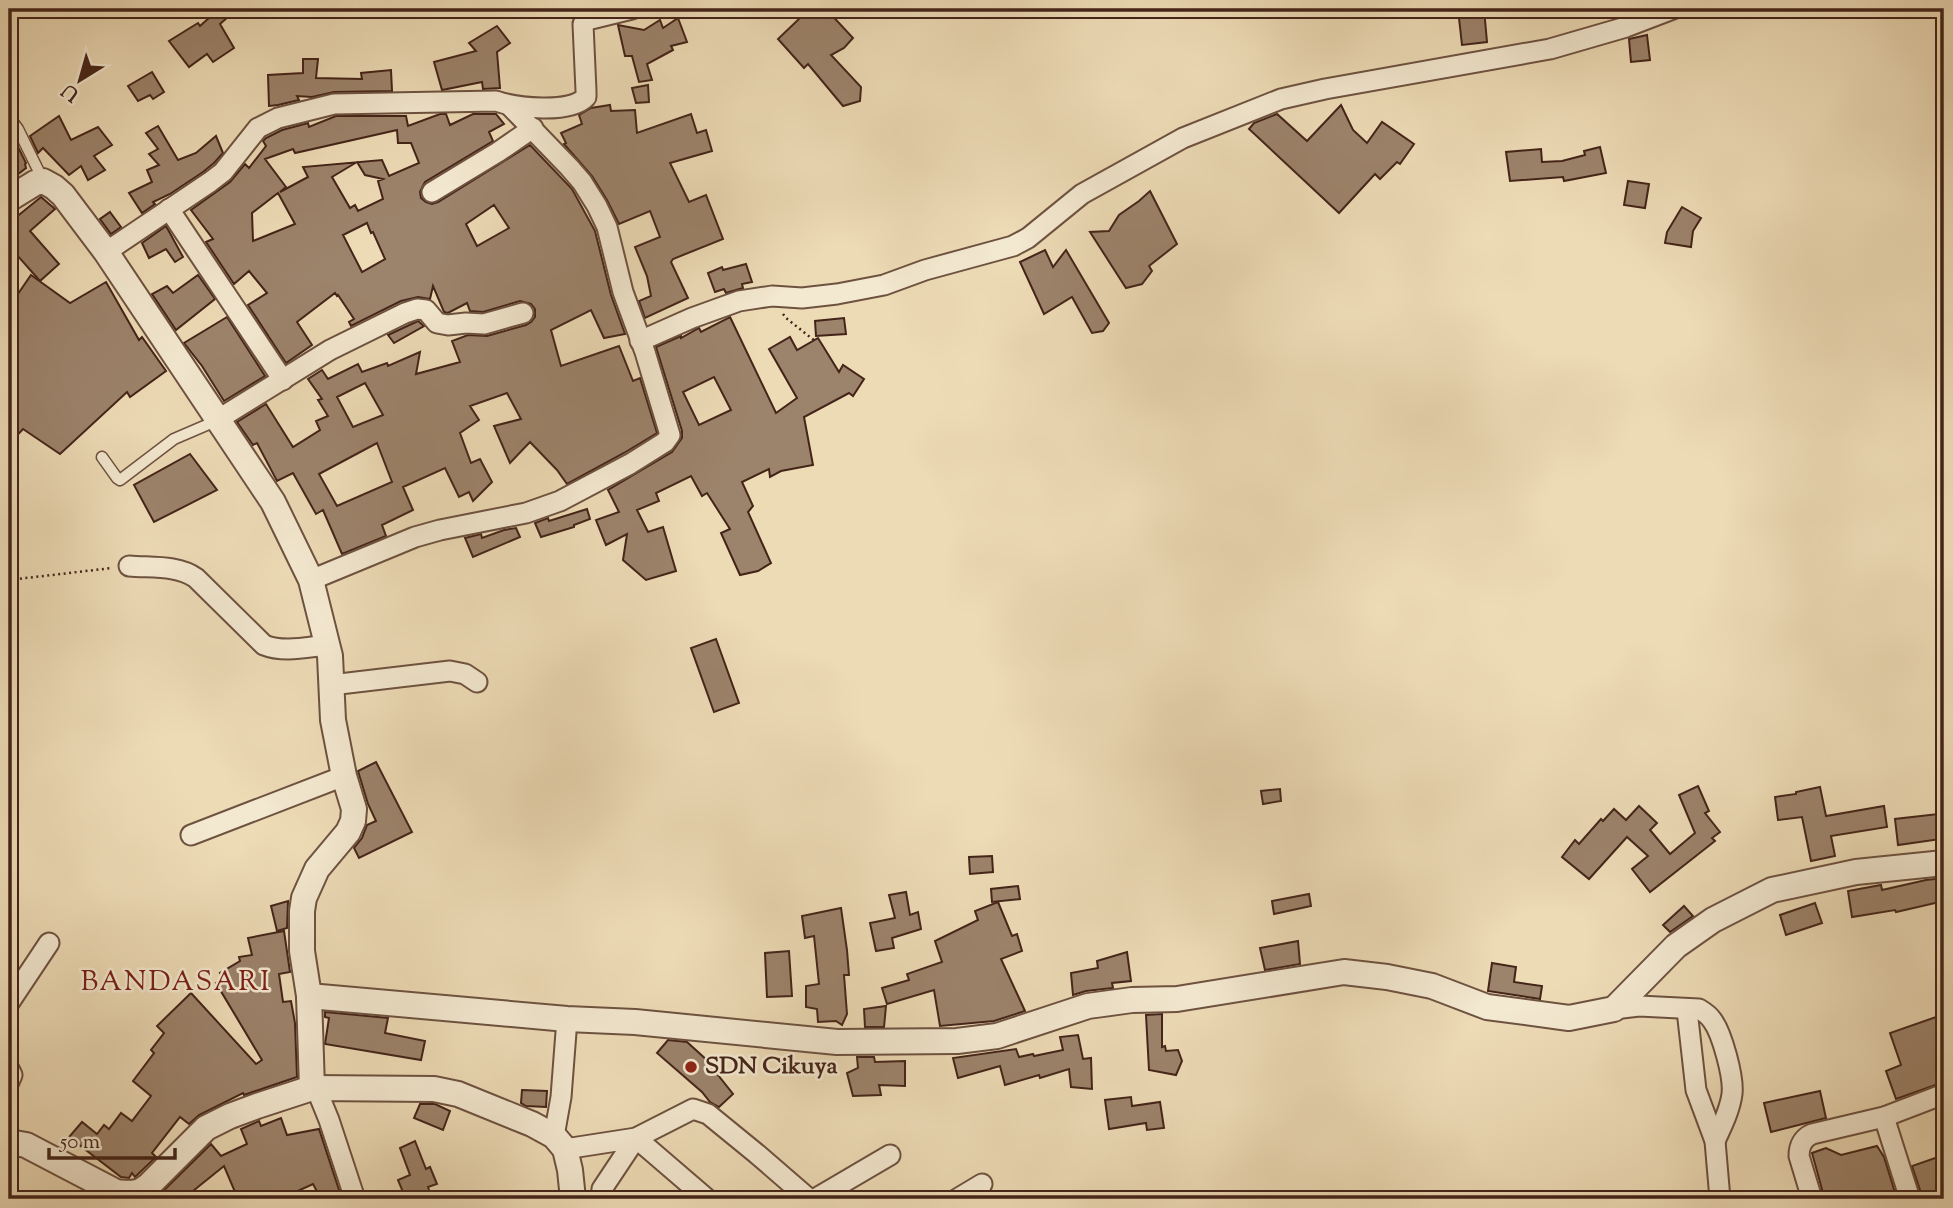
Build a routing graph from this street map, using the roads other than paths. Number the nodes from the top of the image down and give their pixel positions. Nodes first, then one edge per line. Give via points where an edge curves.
1 (630, 9) edge
2 (1673, 9) edge
3 (510, 106) junction
4 (9, 117) edge
5 (533, 128) junction
6 (43, 181) junction
7 (432, 192) dead end
8 (9, 198) edge
9 (169, 209) junction
10 (106, 252) junction
11 (523, 313) dead end
12 (640, 341) junction
13 (283, 380) junction
14 (217, 420) junction
15 (102, 457) dead end
16 (129, 566) road end
17 (311, 580) junction
18 (328, 645) junction
19 (477, 682) dead end
20 (331, 685) junction
21 (344, 776) junction
22 (191, 835) dead end
23 (1944, 863) edge
24 (49, 943) dead end
25 (309, 996) junction
26 (9, 1003) edge
27 (1614, 1009) junction
28 (1687, 1010) junction
29 (567, 1019) junction
30 (9, 1069) edge
31 (9, 1082) edge
32 (314, 1088) junction
33 (1944, 1094) edge
34 (1884, 1117) junction
35 (636, 1138) junction
36 (10, 1140) edge
37 (1715, 1141) junction
38 (559, 1142) junction
39 (890, 1155) dead end
40 (982, 1184) dead end
41 (355, 1199) edge
42 (573, 1199) edge
43 (601, 1199) edge
44 (707, 1199) edge
45 (808, 1199) edge
46 (815, 1199) edge
47 (957, 1199) edge
48 (1720, 1199) edge
49 (1812, 1199) edge
50 (1910, 1199) edge

1 - 3 street via 583,24 583,100 572,105
2 - 12 street via 1550,49 1281,99 1183,138 1104,181 1013,246 884,285 802,298 738,301
3 - 5 street
3 - 9 street via 496,101 334,104 278,118 258,128 223,172
4 - 6 lane
5 - 7 street
5 - 12 street via 582,182 597,206
6 - 8 street
6 - 10 street via 63,195
9 - 10 street
9 - 13 street
10 - 14 street
11 - 13 street via 484,324 448,325 417,309 330,350
12 - 17 street via 670,432 665,442 560,501 415,537
13 - 14 street
14 - 15 lane via 174,439 120,480
14 - 17 street via 274,502
16 - 18 street via 189,573 264,645 282,650
17 - 18 street
18 - 20 street
19 - 20 street via 450,671
20 - 21 street
21 - 22 street
21 - 25 street via 354,809 351,826 317,869 304,898 302,951
23 - 27 street via 1856,872 1772,890 1713,920 1676,946
24 - 26 street
25 - 29 street
25 - 32 street
27 - 28 street
27 - 29 street via 1569,1017 1522,1012 1487,1007 1432,986 1344,972 1177,999 1088,1006 997,1037 957,1041 837,1042
28 - 37 street via 1696,1090
28 - 37 street via 1705,1012 1727,1055 1732,1092
29 - 38 street
30 - 31 street
32 - 36 street via 206,1128 142,1191 132,1193 116,1192
32 - 38 street via 434,1089 458,1094 532,1124
32 - 41 street
33 - 34 street
34 - 49 street via 1805,1139 1799,1156
34 - 50 street
35 - 38 street
35 - 43 street via 602,1189
35 - 44 street
35 - 45 street via 693,1109 700,1110
37 - 48 street
38 - 42 street via 570,1170
39 - 46 street
40 - 47 street

